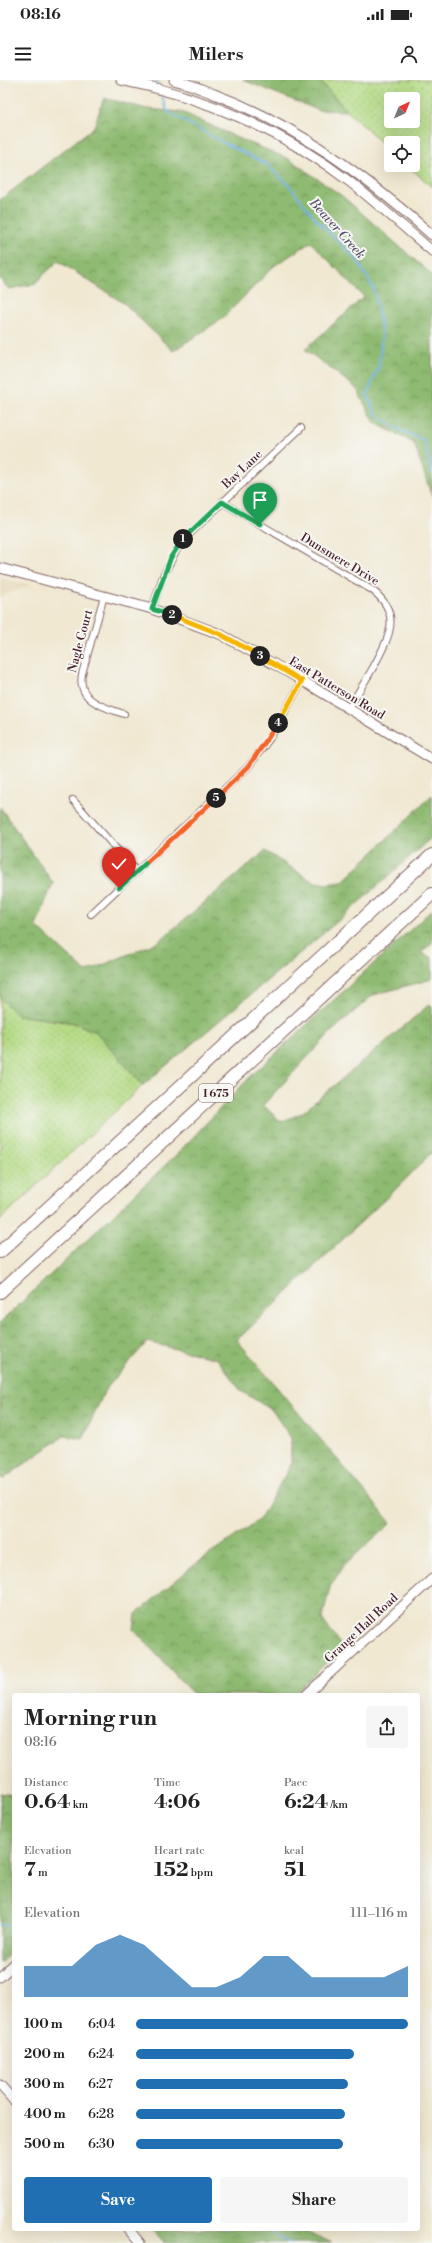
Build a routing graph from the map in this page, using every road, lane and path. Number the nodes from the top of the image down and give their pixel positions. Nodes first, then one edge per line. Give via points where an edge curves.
1 (124, 81) edge
2 (177, 81) edge
3 (432, 235) edge
4 (432, 251) edge
5 (301, 428) dead end
6 (222, 502) junction
7 (0, 568) edge
8 (104, 596) junction
9 (152, 609) junction
10 (302, 681) junction
11 (349, 708) junction
12 (124, 714) dead end
13 (432, 759) edge
14 (73, 800) dead end
15 (432, 855) edge
16 (137, 872) junction
17 (432, 894) edge
18 (91, 914) dead end
19 (0, 1252) edge
20 (0, 1292) edge
21 (432, 1579) edge
22 (308, 1693) edge
23 (12, 1966) edge
24 (0, 1977) edge
25 (0, 2085) edge
26 (12, 2099) edge
27 (130, 2231) edge
28 (140, 2243) edge

1 - 4 street via 183,96 235,116 293,144 349,181
2 - 3 street via 231,100 285,126 330,153 377,187
5 - 6 street, Bay Lane
6 - 9 street, Bay Lane via 176,549 163,576
6 - 11 street, Dunsmere Drive via 372,590 384,602 390,617 390,634
7 - 8 street, East Patterson Road
8 - 9 street, East Patterson Road
8 - 12 street, Nagle Court via 81,685 92,702
9 - 10 street, East Patterson Road via 220,634
10 - 11 street, East Patterson Road
10 - 16 street via 270,738 248,767
11 - 13 street, East Patterson Road
14 - 16 street
15 - 19 highway, I 675
16 - 18 street
17 - 20 highway, I 675
21 - 22 street, Grange Hall Road
23 - 24 street
25 - 26 street
27 - 28 street

